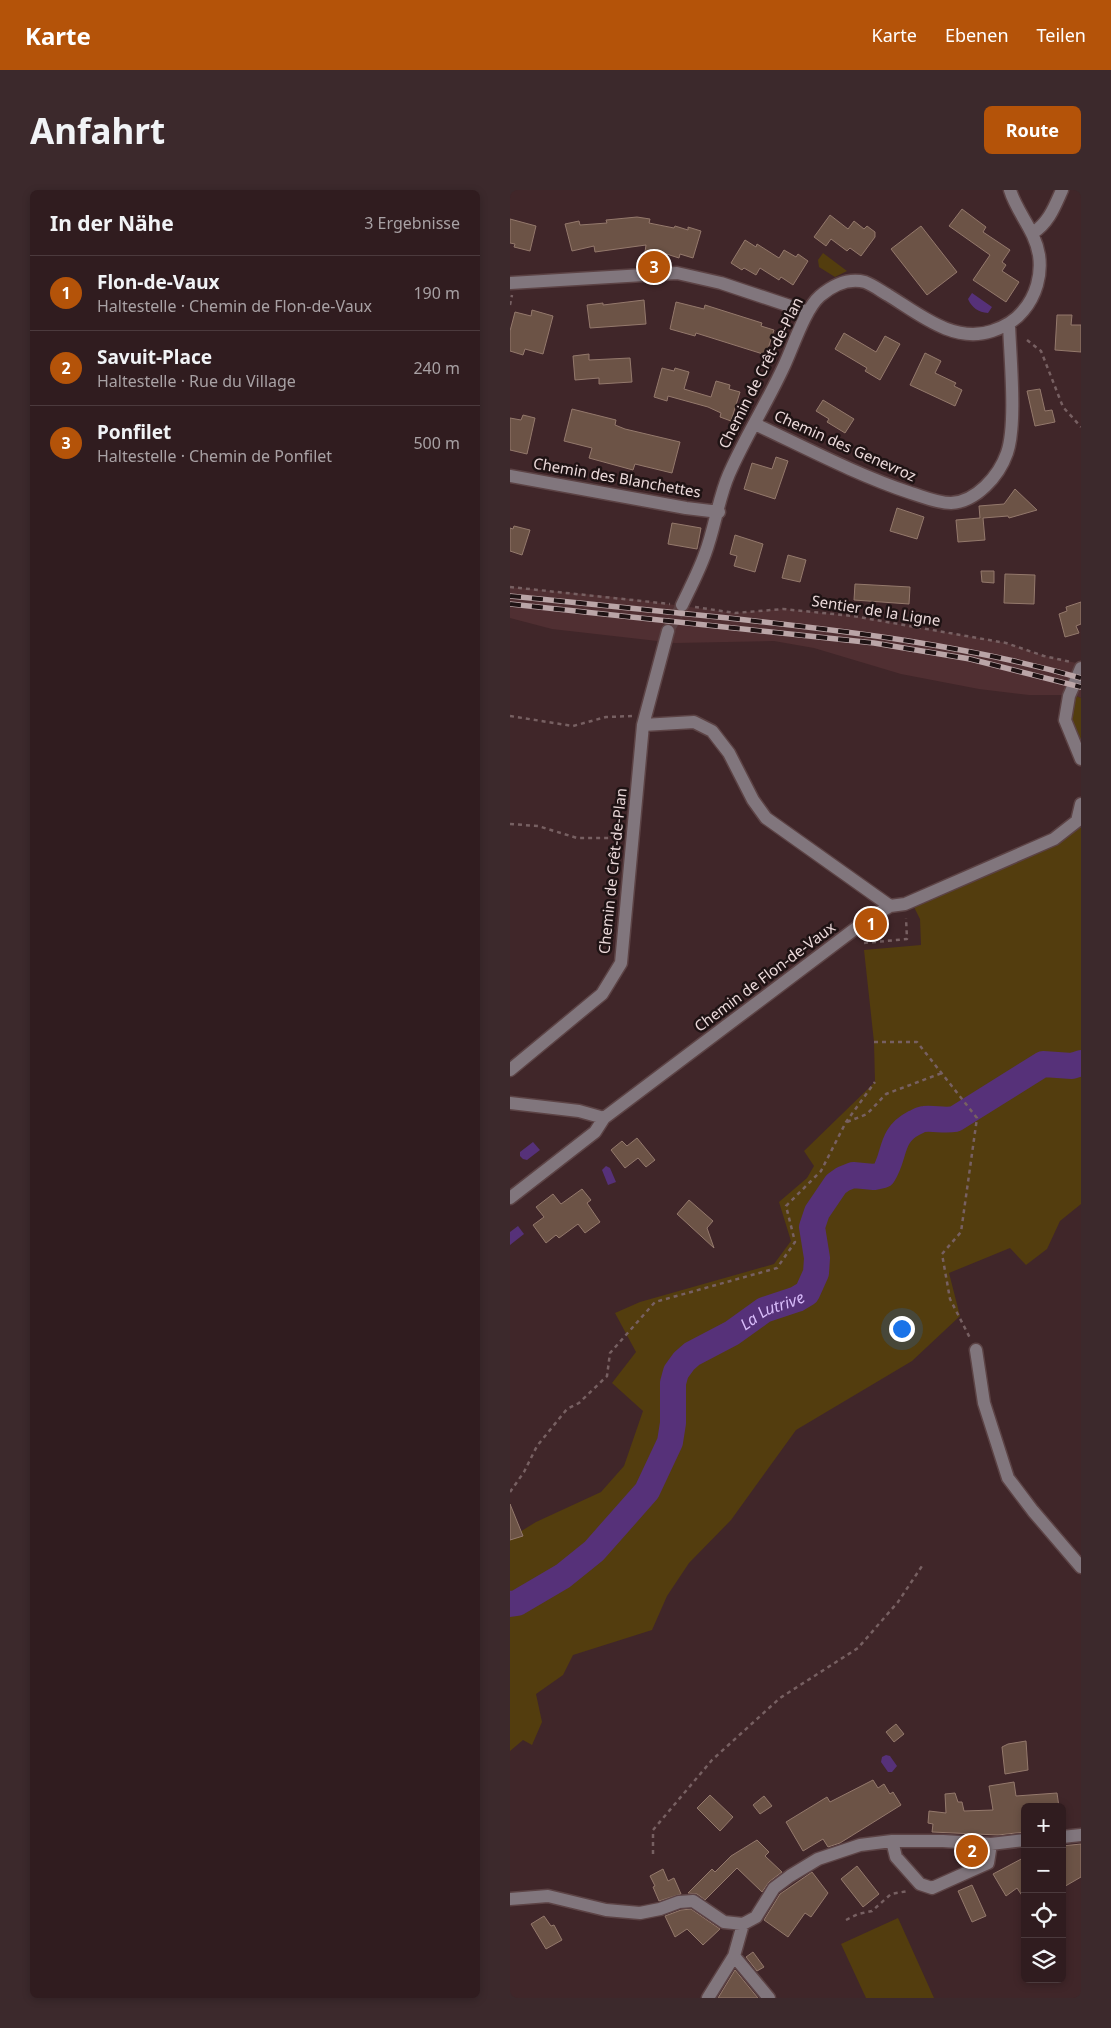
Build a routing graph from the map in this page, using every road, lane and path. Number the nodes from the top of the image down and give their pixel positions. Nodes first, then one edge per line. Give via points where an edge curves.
1 (1010, 190) edge
2 (1062, 190) edge
3 (1033, 234) junction
4 (510, 283) edge
5 (808, 312) junction
6 (1009, 324) junction
7 (1027, 340) dead end
8 (755, 424) junction
9 (1081, 427) edge
10 (510, 476) edge
11 (719, 512) junction
12 (510, 587) edge
13 (682, 605) junction
14 (668, 631) tunnel mouth
15 (1056, 658) dead end
16 (1081, 668) edge
17 (510, 716) edge
18 (644, 720) junction
19 (1081, 759) edge
20 (1081, 804) edge
21 (1079, 822) edge
22 (510, 824) edge
23 (632, 839) junction
24 (905, 904) junction
25 (890, 906) junction
26 (864, 943) dead end
27 (874, 1042) dead end
28 (510, 1070) edge
29 (942, 1073) junction
30 (875, 1082) dead end
31 (510, 1103) edge
32 (604, 1118) junction
33 (846, 1122) junction
34 (510, 1198) edge
35 (976, 1350) joint
36 (510, 1492) edge
37 (924, 1563) dead end
38 (1081, 1567) edge
39 (1081, 1835) edge
40 (1066, 1837) edge
41 (1021, 1840) edge
42 (892, 1841) junction
43 (991, 1844) junction
44 (653, 1854) dead end
45 (920, 1884) junction
46 (510, 1899) edge
47 (846, 1920) dead end
48 (743, 1924) junction
49 (734, 1956) junction
50 (708, 1998) edge
51 (769, 1998) edge

1 - 3 street
2 - 3 street via 1051,217
3 - 6 street via 1039,254 1038,284 1028,306
4 - 5 street via 678,273 721,283
5 - 6 street, Chemin de Crêt-de-Plan via 819,296 843,282 855,280 868,283 944,328 963,334 987,333
5 - 8 street, Chemin de Crêt-de-Plan
6 - 8 street, Chemin des Genevroz via 1011,418 1008,451 992,478 966,500 939,503 885,484
7 - 9 path via 1041,350 1063,407
8 - 11 street, Chemin de Crêt-de-Plan via 728,476
10 - 11 street, Chemin des Blanchettes
11 - 13 street, Chemin de Crêt-de-Plan via 705,554
12 - 13 path, Sentier de la Ligne
13 - 15 path, Sentier de la Ligne via 735,613 783,609 853,616 1006,643
14 - 18 street, Chemin de Crêt-de-Plan
16 - 19 street via 1069,696 1065,720
17 - 18 path via 573,726 606,718
18 - 23 street, Chemin de Crêt-de-Plan
18 - 25 street via 694,722 712,732 766,818
20 - 21 street, Chemin de Flon-de-Vaux
21 - 24 street, Chemin de Flon-de-Vaux via 1054,839
22 - 23 path via 538,826 577,838
23 - 28 street, Chemin de Crêt-de-Plan via 620,963 602,994
24 - 25 street, Chemin de Flon-de-Vaux
24 - 26 path via 907,939
25 - 32 street, Chemin de Flon-de-Vaux via 868,919
27 - 29 path via 917,1042
29 - 33 path via 886,1094 867,1114
29 - 35 path via 977,1118 961,1232 942,1254 950,1298
30 - 33 path
31 - 32 street via 579,1111
32 - 34 street, Chemin de Flon-de-Vaux via 595,1132
33 - 36 path via 821,1171 786,1206 795,1242 777,1268 655,1302 610,1354 607,1376 579,1403 567,1409 537,1446
35 - 38 street via 984,1404 1008,1478
37 - 44 path via 898,1602 858,1648 780,1698 712,1760 653,1830
39 - 40 street
41 - 43 street
42 - 43 street
42 - 45 street via 896,1857
42 - 48 street via 860,1845 818,1859 774,1888 756,1917
43 - 45 street via 988,1863 932,1888
45 - 47 path via 913,1890 891,1894 872,1911
46 - 48 street via 548,1896 606,1910 640,1913 693,1901 724,1922
48 - 49 street
49 - 50 street
49 - 51 street

